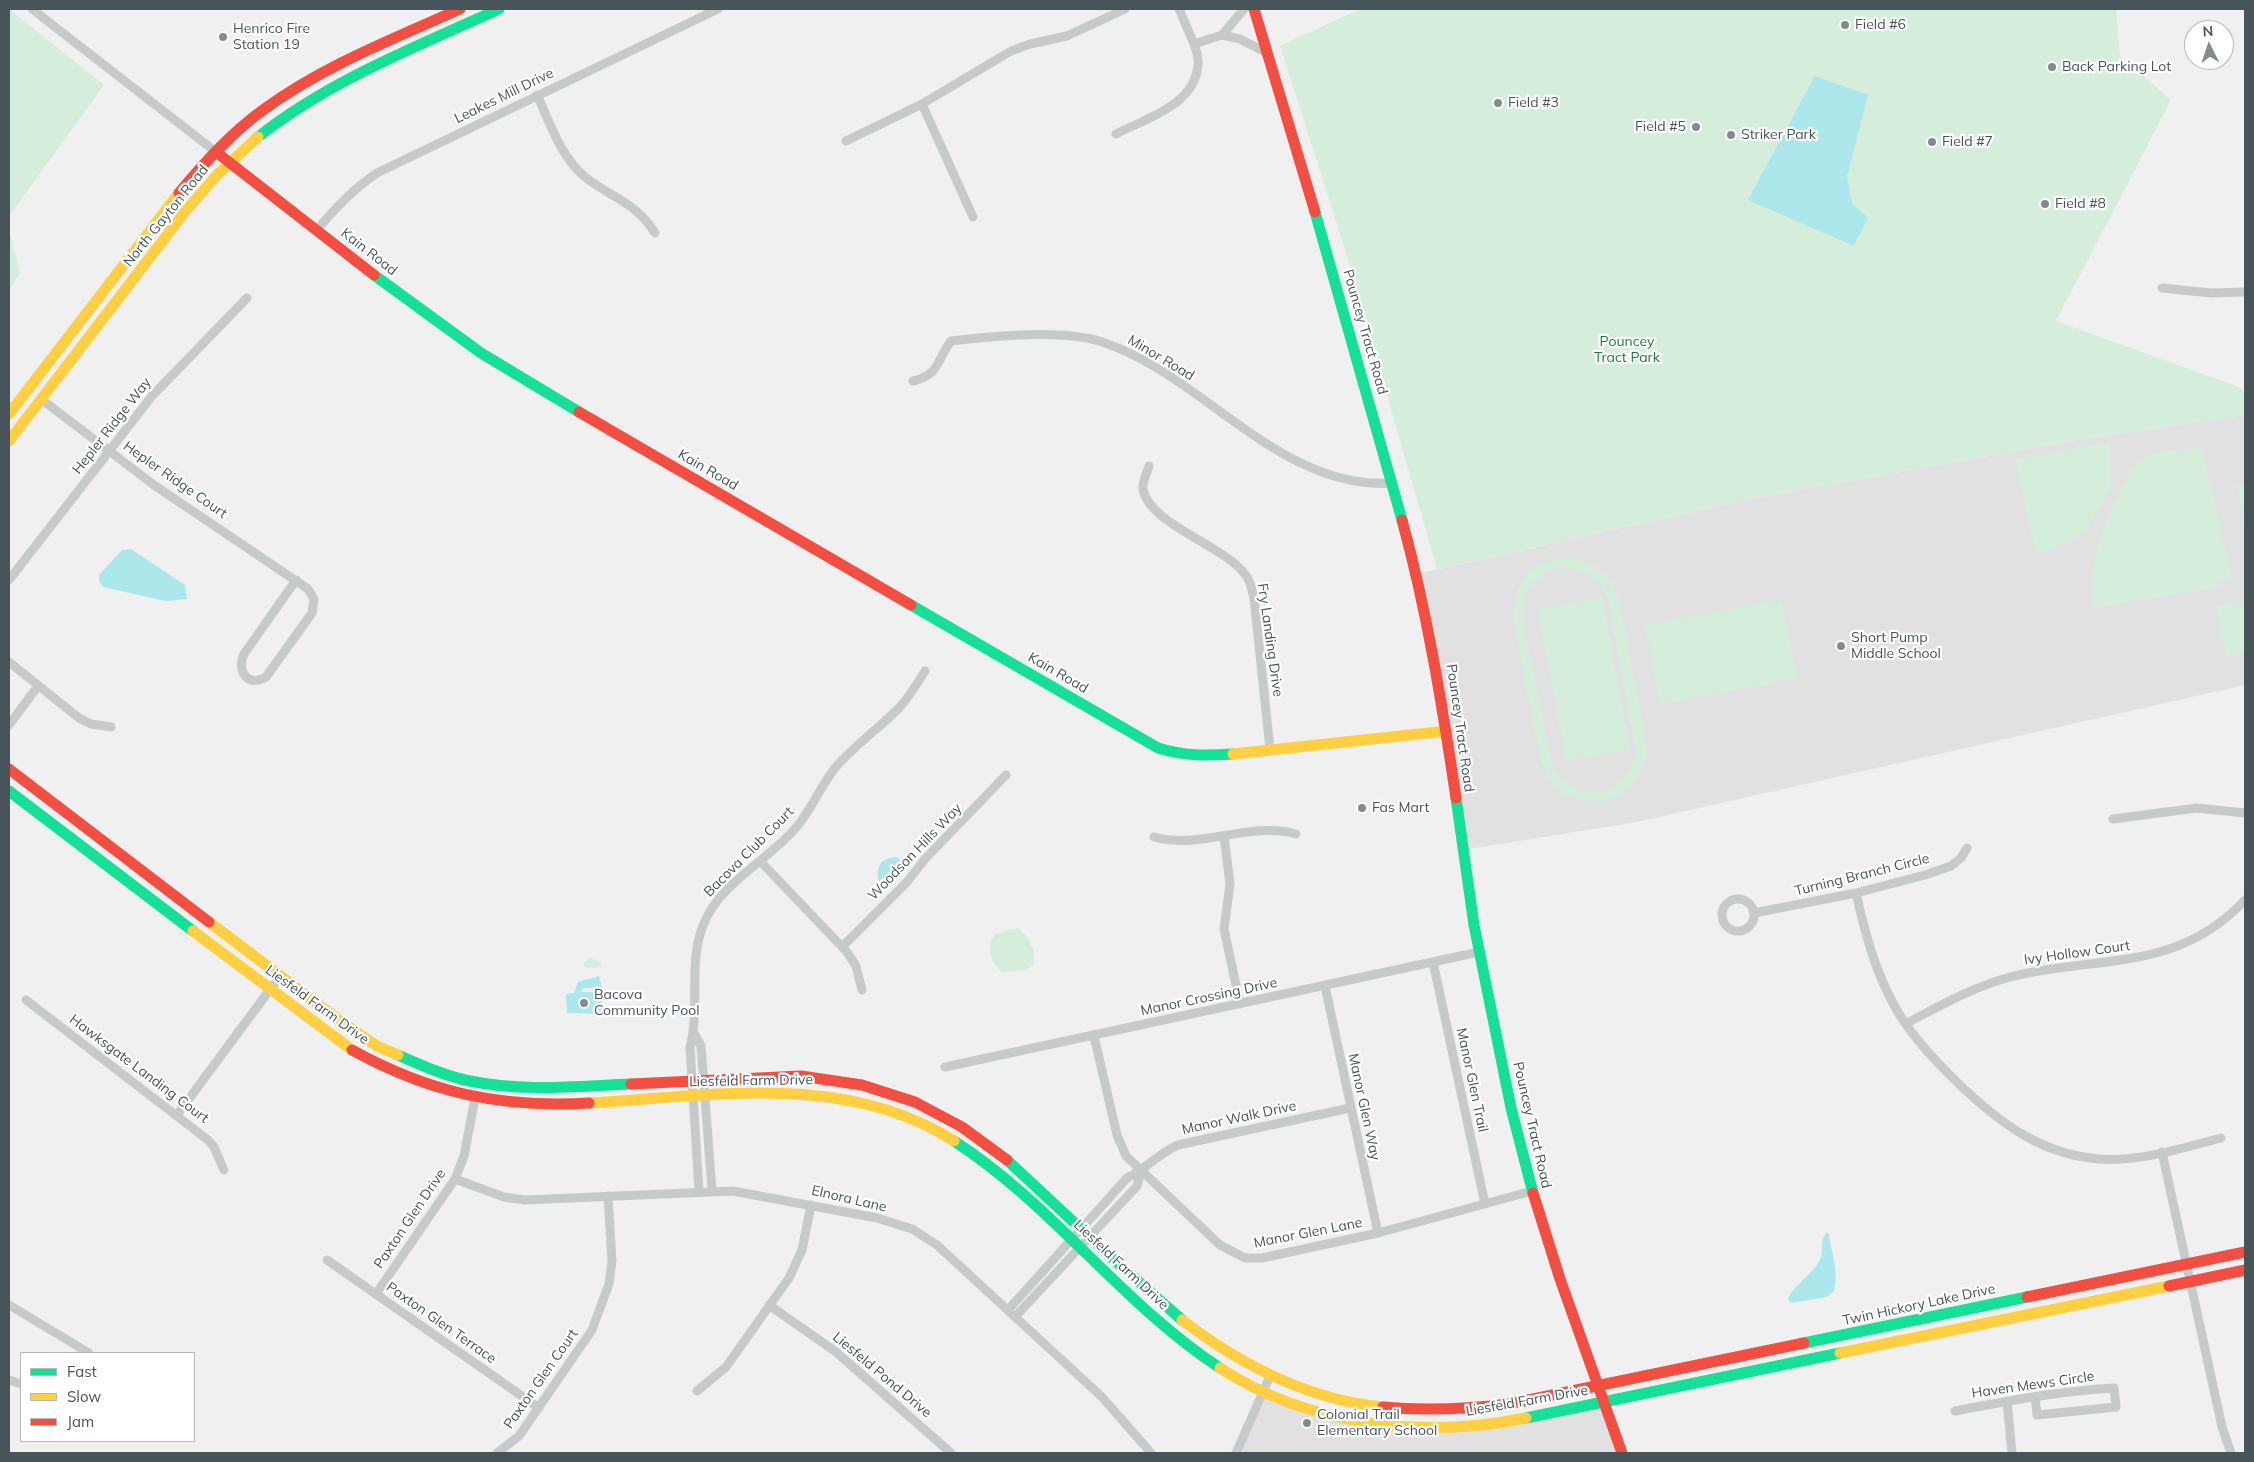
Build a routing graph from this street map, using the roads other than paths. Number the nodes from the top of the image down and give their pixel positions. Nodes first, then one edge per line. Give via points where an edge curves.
1 (32, 9) edge
2 (460, 9) edge
3 (499, 9) edge
4 (718, 9) edge
5 (1125, 9) edge
6 (1179, 9) edge
7 (1244, 9) edge
8 (1254, 9) edge
9 (1222, 36) junction
10 (1194, 44) junction
11 (1267, 53) junction
12 (537, 95) junction
13 (922, 104) junction
14 (1116, 134) dead end
15 (846, 140) dead end
16 (216, 152) junction
17 (230, 163) junction
18 (973, 217) dead end
19 (317, 230) junction
20 (656, 234) dead end
21 (2162, 288) dead end
22 (2245, 292) edge
23 (246, 298) dead end
24 (913, 381) dead end
25 (41, 399) junction
26 (9, 414) edge
27 (9, 441) edge
28 (109, 451) junction
29 (1149, 466) dead end
30 (1392, 483) junction
31 (9, 580) edge
32 (296, 580) junction
33 (9, 662) edge
34 (925, 671) dead end
35 (38, 686) junction
36 (9, 725) edge
37 (111, 727) dead end
38 (1446, 730) junction
39 (1270, 749) junction
40 (9, 769) edge
41 (1006, 775) dead end
42 (9, 791) edge
43 (2245, 813) edge
44 (2113, 819) dead end
45 (1296, 834) dead end
46 (1224, 836) junction
47 (1154, 837) dead end
48 (1967, 848) dead end
49 (760, 861) junction
50 (1856, 893) junction
51 (2245, 900) edge
52 (1754, 913) dead end
53 (842, 947) junction
54 (1479, 952) junction
55 (1432, 962) junction
56 (280, 976) junction
57 (1325, 986) junction
58 (270, 990) junction
59 (862, 990) dead end
60 (26, 1000) dead end
61 (1240, 1004) junction
62 (1906, 1023) junction
63 (694, 1033) junction
64 (1094, 1036) junction
65 (945, 1067) dead end
66 (693, 1080) junction
67 (705, 1080) junction
68 (706, 1096) junction
69 (693, 1097) junction
70 (475, 1098) junction
71 (1350, 1108) junction
72 (177, 1115) junction
73 (2222, 1138) dead end
74 (2162, 1152) junction
75 (224, 1170) dead end
76 (1141, 1171) junction
77 (455, 1179) junction
78 (712, 1190) junction
79 (1532, 1190) junction
80 (699, 1191) junction
81 (608, 1196) junction
82 (1485, 1204) junction
83 (812, 1205) junction
84 (1086, 1232) junction
85 (1378, 1233) junction
86 (1076, 1244) junction
87 (2245, 1252) edge
88 (327, 1260) dead end
89 (2186, 1265) junction
90 (2245, 1270) edge
91 (2190, 1282) junction
92 (376, 1294) junction
93 (9, 1304) edge
94 (769, 1305) junction
95 (1012, 1313) junction
96 (87, 1352) edge
97 (1270, 1376) junction
98 (1598, 1386) junction
99 (697, 1391) dead end
100 (1263, 1391) junction
101 (2035, 1396) junction
102 (2007, 1401) junction
103 (1604, 1402) junction
104 (540, 1408) junction
105 (1955, 1411) dead end
106 (497, 1452) edge
107 (1146, 1452) edge
108 (951, 1453) edge
109 (1236, 1453) edge
110 (1622, 1453) edge
111 (2012, 1453) edge
112 (2231, 1453) edge

1 - 16 street, Kain Road
2 - 16 street, North Gayton Road via 288,93 261,111
3 - 17 street, North Gayton Road via 310,100 272,126
4 - 12 street, Leakes Mill Drive
5 - 13 street via 1067,36 1011,51
6 - 10 street
7 - 9 street
8 - 11 street, Pouncey Tract Road
9 - 10 street
9 - 11 street via 1240,39
10 - 14 street via 1199,63 1194,83 1180,101
11 - 30 street, Pouncey Tract Road
12 - 19 street, Leakes Mill Drive via 377,174 343,200
12 - 20 street via 570,161 600,188 638,210
13 - 15 street
13 - 18 street
16 - 17 street, Kain Road
16 - 26 street, North Gayton Road via 159,217
17 - 19 street, Kain Road
17 - 25 street, North Gayton Road via 192,202
19 - 39 street, Kain Road via 448,330 514,374 1143,740 1167,752 1191,757
21 - 22 street via 2211,293
23 - 28 street, Hepler Ridge Way via 152,396
24 - 30 street, Minor Road via 932,373 951,341 1019,336 1090,339 1132,354 1295,459 1354,482
25 - 27 street, North Gayton Road
25 - 28 street, Hepler Ridge Court
28 - 31 street, Hepler Ridge Way
28 - 32 street, Hepler Ridge Court
29 - 39 street, Fry Landing Drive via 1143,487 1160,515 1232,561 1248,578 1254,598
30 - 38 street, Pouncey Tract Road via 1426,613
32 - 32 street, Hepler Ridge Court via 312,594 312,613 266,677 247,679 240,667 244,654
33 - 35 street
34 - 49 street, Bacova Club Court via 899,707 835,768 793,831
35 - 36 street
35 - 37 street via 85,722
38 - 39 street, Kain Road
38 - 54 street, Pouncey Tract Road
40 - 56 street, Liesfeld Farm Drive
41 - 53 street, Woodson Hills Way
42 - 58 street, Liesfeld Farm Drive
43 - 44 street via 2197,808
45 - 46 street via 1277,830
46 - 47 street via 1172,841
46 - 61 street via 1230,884 1224,930
48 - 50 street, Turning Branch Circle via 1952,866
49 - 53 street
49 - 63 street, Bacova Club Court via 713,906 701,932 695,959
50 - 52 street, Turning Branch Circle
50 - 62 street via 1871,953
51 - 62 street, Ivy Hollow Court via 2210,931 2176,948 2143,958 2009,978 1963,994
53 - 59 street via 856,966
54 - 55 street, Manor Crossing Drive
54 - 79 street, Pouncey Tract Road via 1511,1108
55 - 57 street, Manor Crossing Drive
55 - 82 street, Manor Glen Trail
56 - 58 street
56 - 66 street, Liesfeld Farm Drive via 377,1046 422,1066 469,1081 544,1088
57 - 61 street, Manor Crossing Drive
57 - 71 street, Manor Glen Way
58 - 70 street, Liesfeld Farm Drive via 342,1045 376,1064 418,1083
58 - 72 street
60 - 72 street, Hawksgate Landing Court
61 - 64 street, Manor Crossing Drive
62 - 74 street via 1938,1063 2026,1136 2064,1153 2098,1159
63 - 66 street, Bacova Club Court via 690,1047
63 - 67 street, Bacova Club Court via 701,1046
64 - 65 street, Manor Crossing Drive
64 - 76 street, Manor Glen Lane via 1120,1146
66 - 67 street, Liesfeld Farm Drive
66 - 69 street, Bacova Club Court
67 - 68 street, Bacova Club Court
67 - 84 street, Liesfeld Farm Drive via 821,1077 900,1095 939,1112 991,1145
68 - 69 street, Liesfeld Farm Drive
68 - 78 street, Bacova Club Court
68 - 86 street, Liesfeld Farm Drive via 818,1094 869,1103 903,1115 939,1132 983,1160
69 - 70 street, Liesfeld Farm Drive via 550,1105
69 - 80 street, Bacova Club Court
70 - 77 street, Paxton Glen Drive via 464,1156
71 - 76 street, Manor Walk Drive via 1178,1145 1165,1151
71 - 85 street, Manor Glen Way
72 - 75 street, Hawksgate Landing Court via 214,1147
73 - 74 street
74 - 89 street
76 - 84 street, Manor Walk Drive via 1137,1186
76 - 85 street, Manor Glen Lane via 1220,1245 1246,1258 1262,1258
77 - 81 street, Elnora Lane via 504,1197 525,1200
77 - 92 street, Paxton Glen Drive
78 - 80 street, Elnora Lane
78 - 83 street, Elnora Lane
79 - 82 street, Manor Glen Lane
79 - 98 street, Pouncey Tract Road
80 - 81 street, Elnora Lane
81 - 104 street, Paxton Glen Court via 612,1261 602,1308 580,1351
82 - 85 street, Manor Glen Lane
83 - 94 street via 802,1250 789,1278
83 - 95 street, Elnora Lane via 877,1218 912,1229 937,1245
84 - 86 street, Manor Walk Drive
84 - 97 street, Liesfeld Farm Drive via 1168,1308 1216,1344
86 - 95 street, Manor Walk Drive
86 - 100 street, Liesfeld Farm Drive via 1198,1353 1218,1368
87 - 89 street, Twin Hickory Lake Drive
88 - 92 street, Paxton Glen Terrace
89 - 91 street
89 - 98 street, Twin Hickory Lake Drive
90 - 91 street
91 - 103 street
91 - 112 street via 2222,1427
92 - 104 street, Paxton Glen Terrace
93 - 96 street
94 - 99 street via 726,1367
94 - 108 street, Liesfeld Pond Drive via 844,1358
95 - 107 street, Elnora Lane via 1102,1397
97 - 98 street, Liesfeld Farm Drive via 1339,1400 1424,1412 1479,1409
97 - 100 street
98 - 103 street, Pouncey Tract Road
100 - 103 street, Liesfeld Farm Drive via 1339,1418 1423,1429 1491,1424
100 - 109 street
101 - 101 street, Haven Mews Circle via 2114,1388 2116,1407 2037,1415
101 - 102 street, Haven Mews Circle
102 - 105 street, Haven Mews Circle
102 - 111 street
103 - 110 street, Pouncey Tract Road
104 - 106 street, Paxton Glen Court via 519,1436

